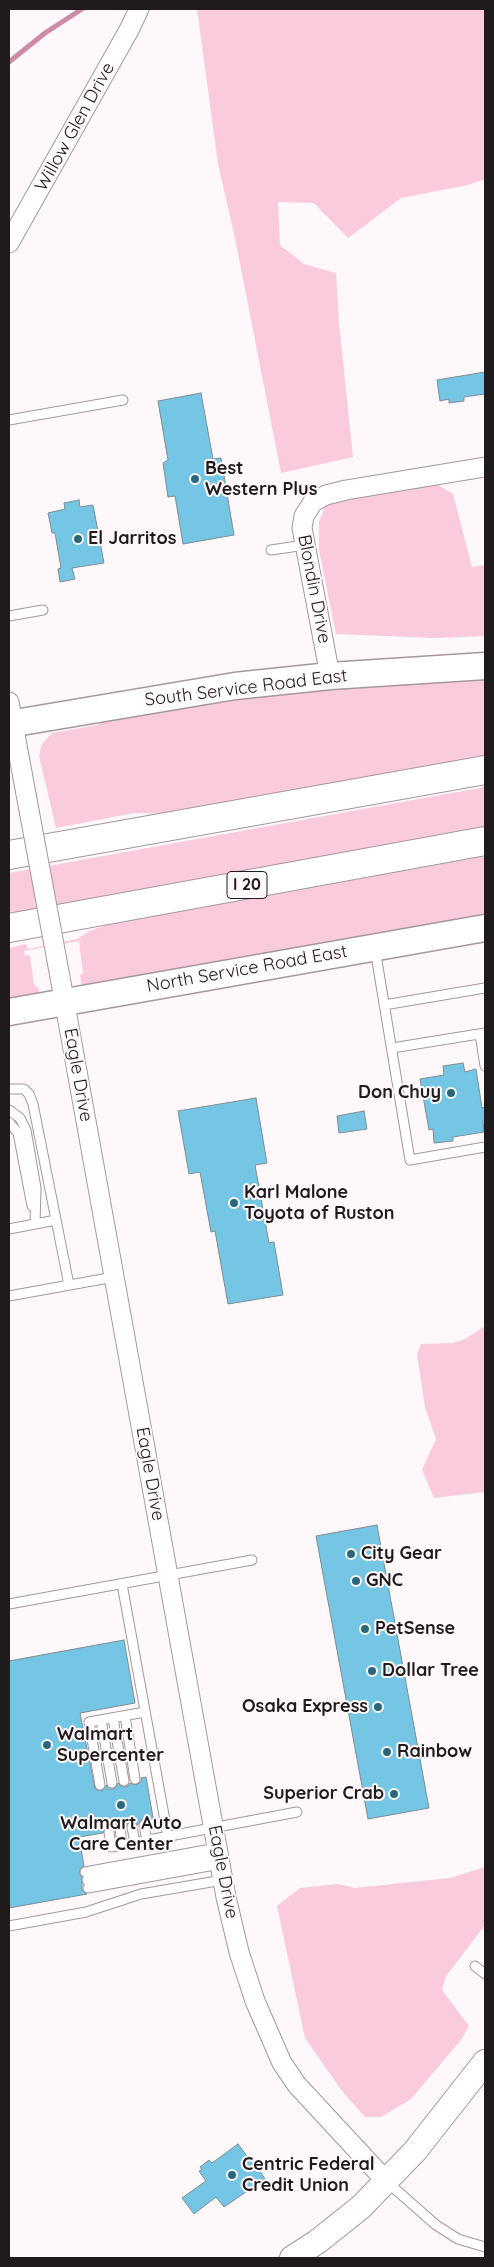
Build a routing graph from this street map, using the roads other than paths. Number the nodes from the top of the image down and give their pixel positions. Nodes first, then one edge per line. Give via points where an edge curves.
1 (139, 9) edge
2 (9, 243) edge
3 (122, 400) dead end
4 (9, 420) edge
5 (485, 467) edge
6 (305, 545) junction
7 (271, 550) dead end
8 (43, 610) dead end
9 (9, 616) edge
10 (485, 666) edge
11 (330, 676) junction
12 (10, 716) edge
13 (485, 770) edge
14 (485, 841) edge
15 (9, 855) edge
16 (9, 928) edge
17 (485, 928) edge
18 (374, 947) junction
19 (485, 988) edge
20 (62, 989) junction
21 (384, 1005) junction
22 (9, 1012) edge
23 (482, 1034) edge
24 (392, 1048) junction
25 (485, 1066) edge
26 (9, 1089) edge
27 (9, 1110) edge
28 (9, 1122) edge
29 (485, 1147) edge
30 (56, 1220) junction
31 (35, 1224) junction
32 (9, 1229) edge
33 (114, 1277) junction
34 (68, 1285) junction
35 (9, 1296) edge
36 (252, 1560) dead end
37 (168, 1576) junction
38 (122, 1584) junction
39 (9, 1604) edge
40 (145, 1712) junction
41 (124, 1716) junction
42 (113, 1718) junction
43 (101, 1720) junction
44 (135, 1779) dead end
45 (124, 1781) dead end
46 (112, 1783) dead end
47 (100, 1785) dead end
48 (297, 1812) dead end
49 (144, 1825) dead end
50 (132, 1827) dead end
51 (214, 1828) junction
52 (120, 1830) dead end
53 (109, 1832) dead end
54 (168, 1837) junction
55 (146, 1841) junction
56 (135, 1843) junction
57 (123, 1845) junction
58 (220, 1862) junction
59 (9, 1926) edge
60 (475, 1966) dead end
61 (485, 1974) edge
62 (485, 2062) edge
63 (386, 2181) junction
64 (485, 2248) edge
65 (292, 2258) edge

1 - 2 street, Willow Glen Drive
3 - 4 lane
5 - 6 street, Blondin Drive via 326,495 313,502 304,516
6 - 7 lane
6 - 11 street, Blondin Drive
8 - 9 lane
10 - 11 main road, South Service Road East
11 - 12 main road, South Service Road East
12 - 20 street, Eagle Drive, bridge
13 - 15 highway
14 - 16 highway, I 20
17 - 18 main road, North Service Road East
18 - 20 main road, North Service Road East
18 - 21 lane
19 - 21 lane
20 - 22 main road, North Service Road East
20 - 33 street, Eagle Drive
21 - 24 lane
23 - 24 lane
23 - 25 lane
24 - 29 lane via 410,1160
26 - 30 lane via 24,1089 33,1104
27 - 31 lane via 20,1118 26,1130 36,1188
28 - 31 lane via 18,1133
30 - 31 lane
30 - 34 lane
31 - 32 lane
33 - 34 lane
33 - 37 street, Eagle Drive
34 - 35 lane
36 - 37 lane
37 - 38 lane
37 - 51 street, Eagle Drive
38 - 39 lane
38 - 40 lane
40 - 41 lane
40 - 54 lane
41 - 42 lane
41 - 44 lane
42 - 43 lane
42 - 45 lane
43 - 46 lane
43 - 47 lane via 89,1722
48 - 51 lane
49 - 55 lane
50 - 56 lane
51 - 54 lane
51 - 58 street, Eagle Drive
52 - 57 lane
53 - 57 lane via 111,1847
54 - 55 lane
55 - 56 lane
56 - 57 lane
58 - 58 lane via 87,1880
58 - 59 lane via 86,1912
58 - 63 street, Eagle Drive via 239,1952 255,2001 282,2063 297,2085
60 - 61 lane
62 - 63 street via 415,2151
63 - 64 lane via 436,2225
63 - 65 street via 361,2207

